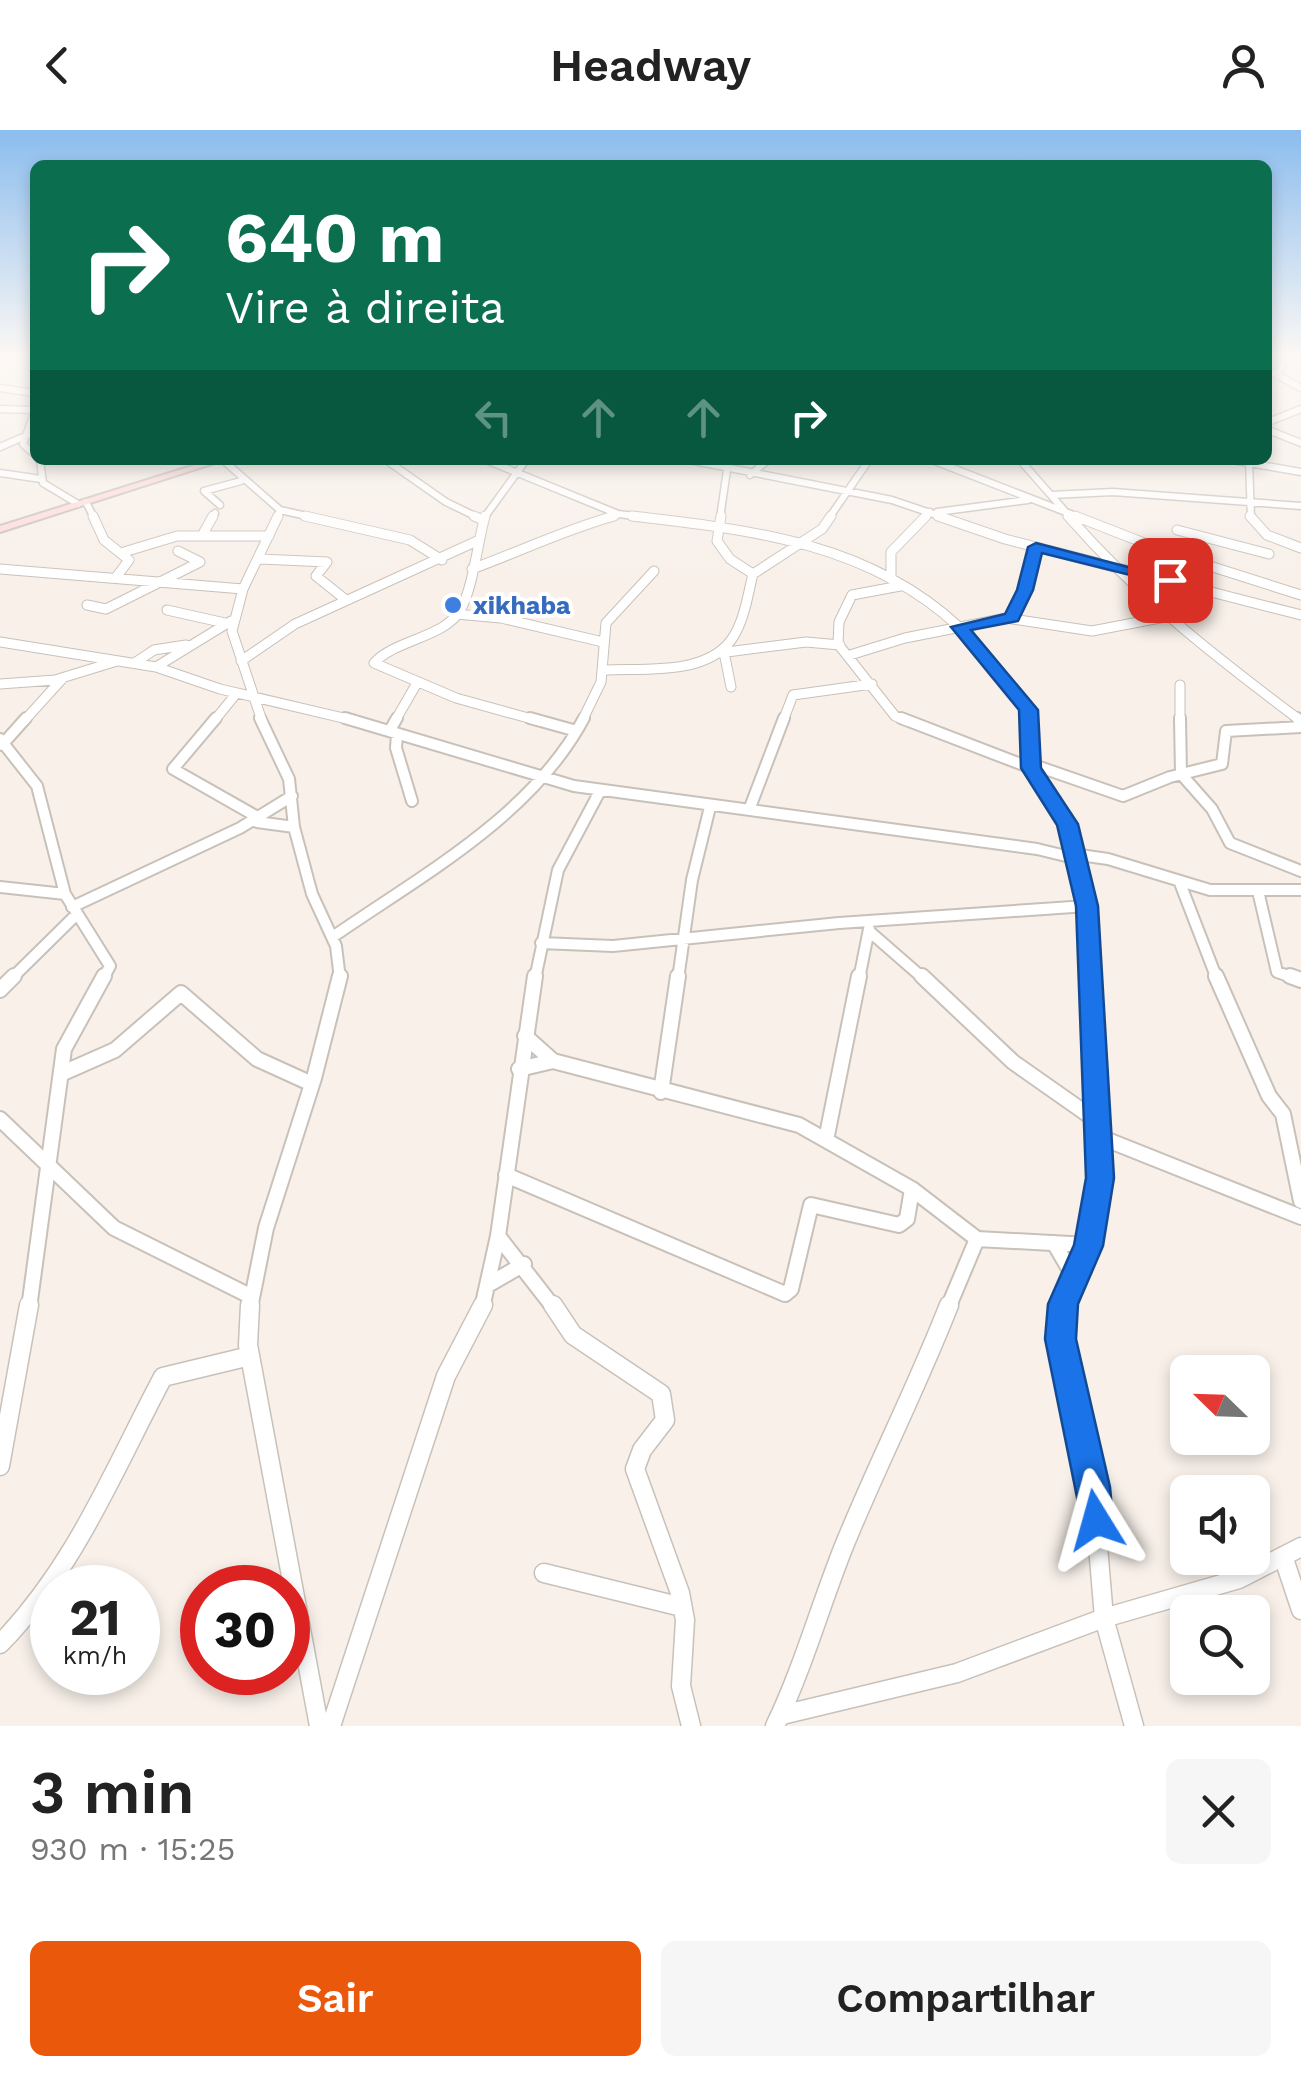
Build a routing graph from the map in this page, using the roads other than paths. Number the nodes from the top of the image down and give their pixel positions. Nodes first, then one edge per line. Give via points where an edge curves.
1 (1272, 432) edge
2 (28, 435) joint
3 (1301, 443) edge
4 (0, 447) edge
5 (30, 451) edge
6 (38, 465) edge
7 (206, 465) edge
8 (228, 465) edge
9 (393, 465) edge
10 (497, 465) edge
11 (523, 465) edge
12 (708, 465) edge
13 (762, 465) edge
14 (866, 465) edge
15 (944, 465) edge
16 (1025, 465) edge
17 (1249, 465) edge
18 (1265, 465) edge
19 (728, 470) junction
20 (1301, 472) edge
21 (0, 473) edge
22 (517, 474) junction
23 (750, 475) junction
24 (41, 478) junction
25 (244, 480) junction
26 (230, 491) dead end
27 (848, 493) junction
28 (1052, 495) junction
29 (1030, 500) junction
30 (1244, 502) junction
31 (82, 503) junction
32 (1301, 506) edge
33 (280, 510) junction
34 (931, 512) junction
35 (618, 514) junction
36 (1072, 516) junction
37 (483, 520) junction
38 (717, 526) junction
39 (0, 529) edge
40 (1177, 530) dead end
41 (204, 532) junction
42 (270, 536) junction
43 (1270, 537) junction
44 (808, 541) junction
45 (476, 546) junction
46 (1036, 547) junction
47 (1301, 548) edge
48 (178, 551) dead end
49 (124, 552) junction
50 (1269, 554) junction
51 (260, 559) junction
52 (442, 560) junction
53 (1112, 566) junction
54 (0, 569) edge
55 (472, 569) junction
56 (654, 571) dead end
57 (753, 574) junction
58 (117, 576) junction
59 (1262, 582) junction
60 (159, 583) junction
61 (896, 583) junction
62 (243, 589) junction
63 (1301, 595) edge
64 (346, 600) junction
65 (86, 605) dead end
66 (167, 610) dead end
67 (456, 614) junction
68 (1301, 615) edge
69 (1165, 617) junction
70 (1012, 618) junction
71 (228, 622) junction
72 (960, 627) junction
73 (0, 642) edge
74 (603, 642) junction
75 (190, 645) junction
76 (840, 646) junction
77 (722, 652) junction
78 (850, 655) junction
79 (121, 660) junction
80 (241, 661) junction
81 (136, 662) junction
82 (156, 666) junction
83 (606, 670) junction
84 (64, 678) junction
85 (417, 683) junction
86 (0, 684) edge
87 (872, 684) junction
88 (1180, 685) dead end
89 (731, 687) dead end
90 (236, 694) junction
91 (251, 698) junction
92 (1299, 719) edge
93 (573, 730) junction
94 (394, 732) junction
95 (2, 742) edge
96 (1031, 766) junction
97 (1181, 774) junction
98 (543, 778) junction
99 (600, 791) junction
100 (292, 796) junction
101 (412, 801) dead end
102 (710, 807) junction
103 (749, 810) junction
104 (259, 821) junction
105 (294, 827) junction
106 (1074, 856) junction
107 (1301, 871) edge
108 (1180, 883) junction
109 (0, 887) edge
110 (1301, 890) edge
111 (1258, 891) junction
112 (66, 894) junction
113 (1087, 906) junction
114 (75, 910) junction
115 (870, 926) junction
116 (334, 936) junction
117 (683, 938) junction
118 (541, 943) junction
119 (1301, 980) edge
120 (0, 990) edge
121 (524, 1036) junction
122 (553, 1061) junction
123 (519, 1069) junction
124 (62, 1073) junction
125 (312, 1084) junction
126 (661, 1092) junction
127 (0, 1118) edge
128 (1099, 1129) junction
129 (826, 1140) junction
130 (45, 1158) junction
131 (506, 1175) junction
132 (912, 1189) junction
133 (1301, 1202) edge
134 (1301, 1217) edge
135 (498, 1236) junction
136 (977, 1240) junction
137 (1054, 1244) junction
138 (1088, 1246) junction
139 (524, 1264) junction
140 (1074, 1277) junction
141 (488, 1284) junction
142 (248, 1295) junction
143 (250, 1356) junction
144 (0, 1466) edge
145 (1301, 1547) edge
146 (1283, 1556) junction
147 (544, 1572) dead end
148 (682, 1606) junction
149 (1301, 1610) edge
150 (1104, 1618) junction
151 (0, 1644) edge
152 (779, 1720) edge
153 (318, 1726) edge
154 (331, 1726) edge
155 (691, 1726) edge
156 (1134, 1726) edge

1 - 3 street
2 - 4 street
2 - 5 street via 23,444
6 - 24 street
7 - 31 street
8 - 25 street
9 - 37 street
10 - 22 street
11 - 22 street
12 - 19 street
13 - 23 street
14 - 27 street
15 - 29 street
16 - 28 street
17 - 30 street
18 - 20 street
19 - 23 street
19 - 38 street
21 - 24 street
22 - 35 street
22 - 37 street
23 - 27 street
24 - 31 street
25 - 26 street
25 - 33 street
25 - 41 street via 204,491 217,508
27 - 34 street
27 - 44 street
28 - 29 street
28 - 30 street via 1113,492
28 - 36 street
29 - 34 street
29 - 36 street
30 - 32 street
30 - 43 street via 1250,521
31 - 39 street
31 - 49 street via 104,540
33 - 42 street
33 - 52 street via 410,540
34 - 46 street
34 - 61 street via 891,552
35 - 38 street
35 - 55 street
36 - 53 street
36 - 59 street
37 - 45 street
38 - 44 street
38 - 57 street via 724,554
40 - 50 street
41 - 42 street
41 - 49 street
42 - 51 street
43 - 47 street
43 - 50 street
44 - 57 street
44 - 61 street
45 - 52 street
45 - 55 street
46 - 53 street
46 - 70 street
48 - 60 street via 200,562
49 - 58 street via 129,560
50 - 59 street
51 - 62 street
51 - 64 street via 326,562 316,576
52 - 64 street
53 - 68 street
53 - 69 street
54 - 58 street
55 - 67 street
56 - 74 street via 614,611
57 - 77 street via 733,639
58 - 60 street
59 - 63 street
60 - 62 street
60 - 65 street via 101,611
61 - 72 street
61 - 76 street via 852,595 839,622
62 - 71 street
64 - 80 street
66 - 71 street
67 - 74 street
67 - 85 street via 376,659 380,669
69 - 70 street via 1092,631
69 - 92 street
70 - 72 street
71 - 75 street
71 - 80 street
72 - 78 street
72 - 96 street via 1028,710
73 - 79 street
74 - 83 street
75 - 81 street via 154,650
75 - 82 street
76 - 77 street via 806,642
76 - 78 street
77 - 83 street via 682,664
77 - 89 street
78 - 87 street
79 - 81 street
79 - 84 street
80 - 91 street
81 - 82 street
82 - 90 street
83 - 93 street
84 - 86 street
84 - 95 street
85 - 93 street
85 - 94 street
87 - 96 street via 901,719
87 - 103 street via 793,695
88 - 97 street
90 - 91 street
90 - 104 street via 174,769
91 - 94 street
91 - 100 street
92 - 97 street via 1226,731 1222,764
93 - 98 street
94 - 98 street
94 - 101 street
95 - 112 street via 37,786
96 - 97 street via 1120,796
96 - 106 street via 1060,809
97 - 107 street via 1212,808 1230,842
98 - 99 street
98 - 116 street
99 - 102 street
99 - 118 street via 558,870
100 - 104 street
100 - 105 street
102 - 103 street
102 - 117 street
103 - 106 street
104 - 105 street
104 - 114 street via 140,871
105 - 116 street via 313,896
106 - 108 street via 1108,858
106 - 113 street
108 - 111 street
108 - 133 street via 1222,994 1269,1096 1284,1114
109 - 112 street
110 - 111 street
111 - 119 street via 1277,972
112 - 114 street
113 - 115 street
113 - 128 street
114 - 120 street
114 - 124 street via 110,966 70,1032
115 - 117 street
115 - 128 street via 975,1029
115 - 129 street
116 - 125 street via 340,980
117 - 118 street via 613,946
117 - 126 street
118 - 121 street
121 - 122 street
121 - 123 street
122 - 123 street
122 - 126 street
123 - 131 street
124 - 125 street via 115,1050 181,993 257,1059
124 - 130 street
125 - 142 street
126 - 129 street via 799,1125
127 - 130 street
128 - 134 street
128 - 138 street via 1098,1195
129 - 132 street
130 - 142 street via 114,1228
130 - 144 street via 26,1330
131 - 132 street via 785,1294 811,1205 899,1225 907,1219
131 - 135 street
132 - 136 street
135 - 139 street
135 - 141 street
136 - 137 street
136 - 152 street via 844,1546
137 - 138 street
137 - 140 street
138 - 140 street
139 - 141 street
139 - 148 street via 574,1335 661,1394 663,1428 641,1451 635,1469
140 - 150 street via 1063,1304 1061,1339 1093,1487
141 - 154 street via 446,1376
142 - 143 street
143 - 151 street via 163,1377 83,1543
143 - 153 street
145 - 146 street
146 - 149 street
146 - 150 street via 1239,1579
147 - 148 street
148 - 155 street via 681,1686
150 - 152 street via 957,1673
150 - 156 street

